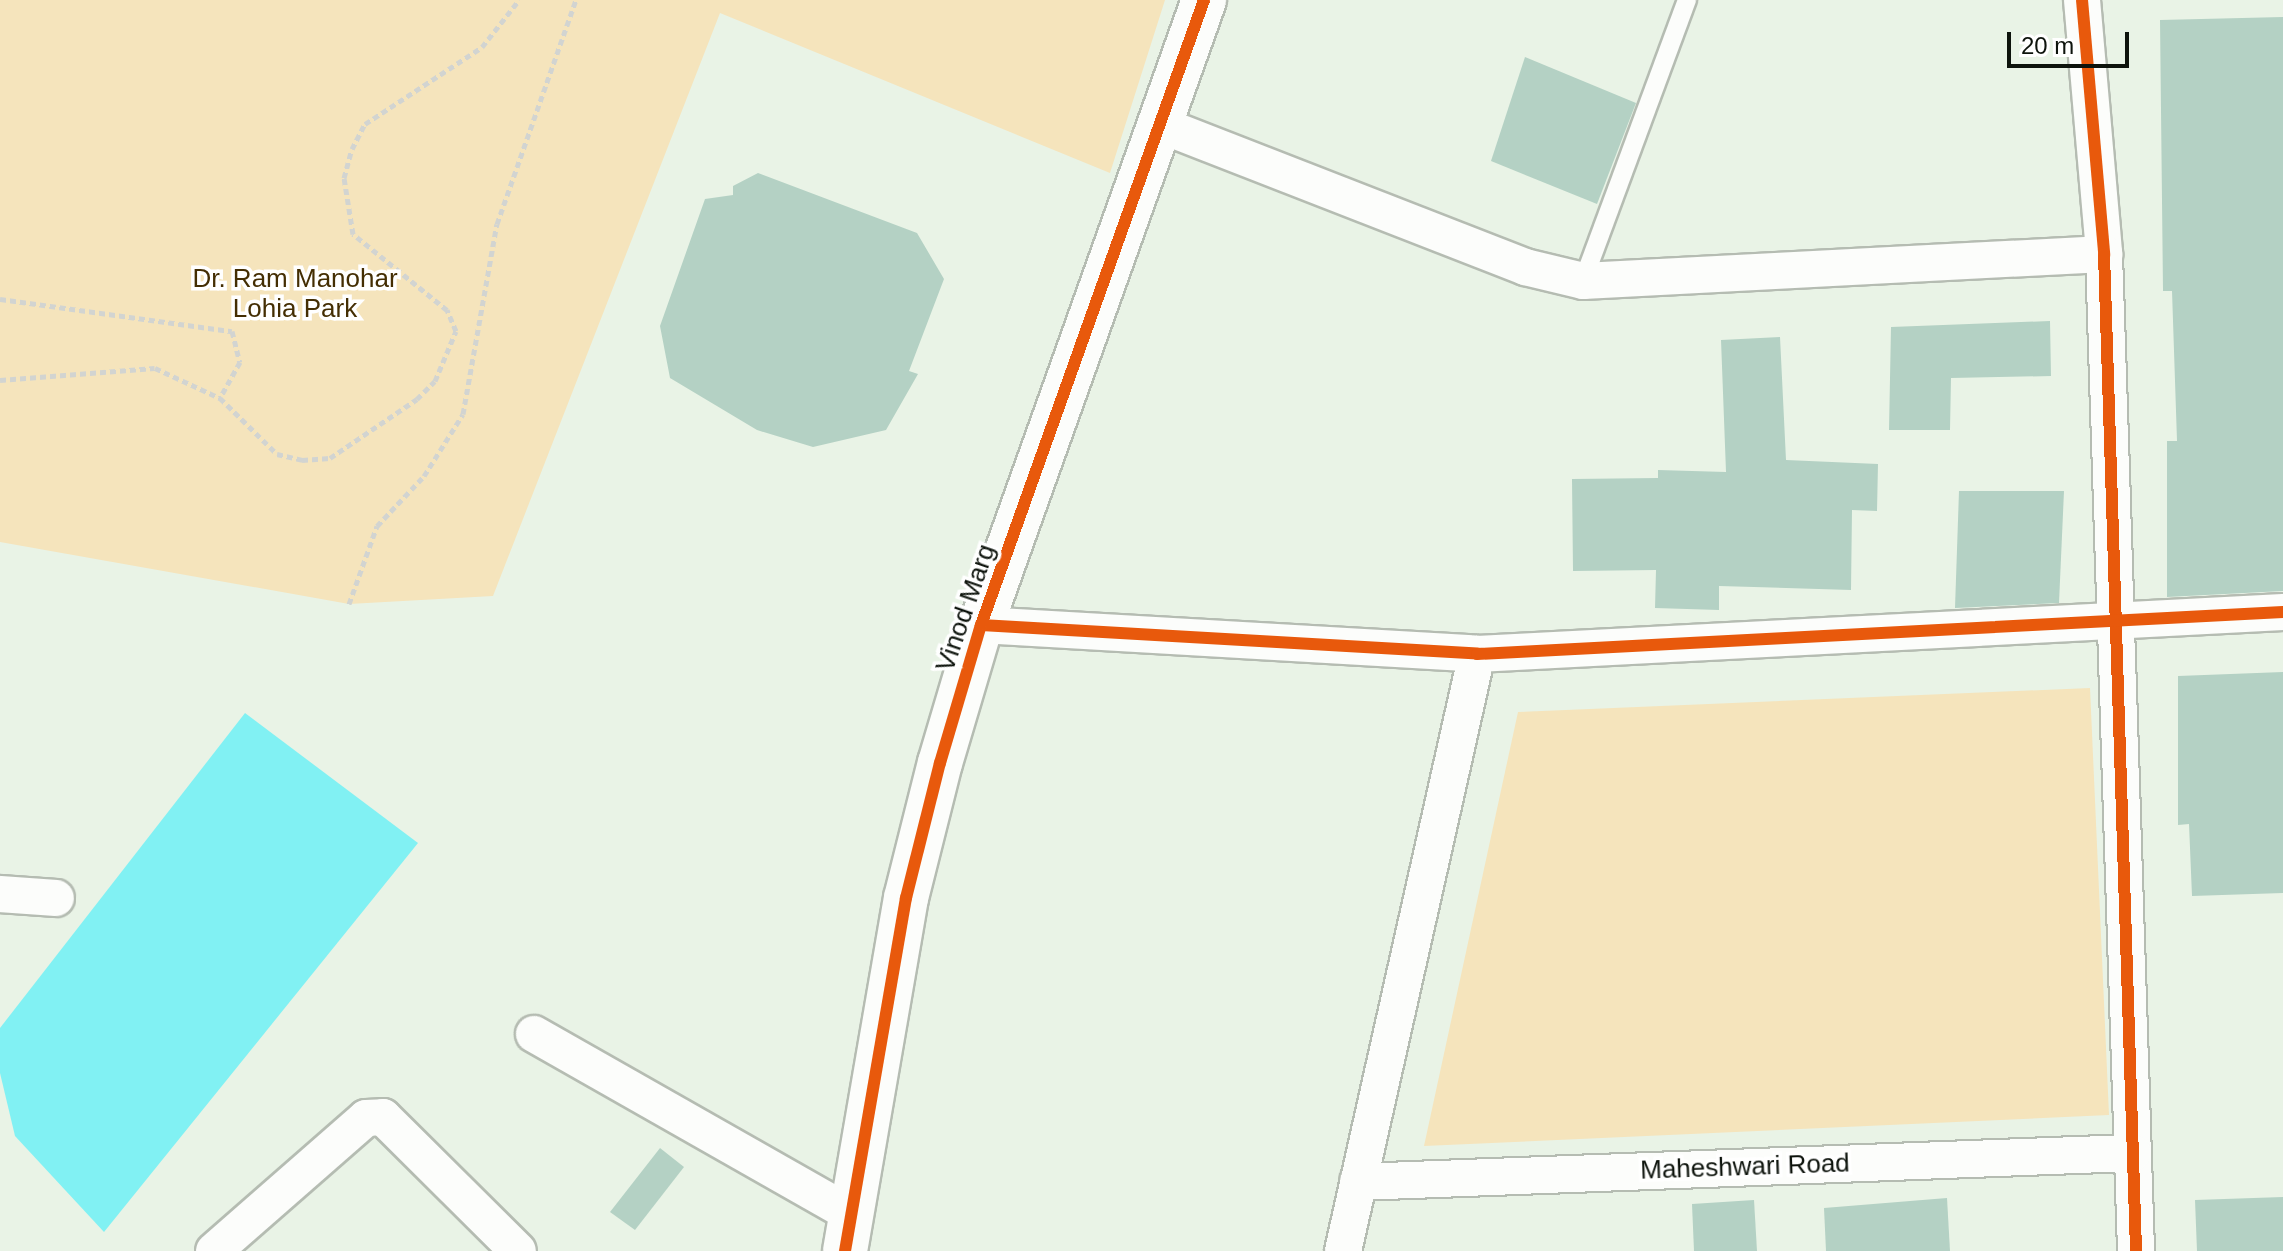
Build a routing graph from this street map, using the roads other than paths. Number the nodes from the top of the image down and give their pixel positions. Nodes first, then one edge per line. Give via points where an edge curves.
1 (1204, 0) edge
2 (1687, 0) edge
3 (2082, 0) edge
4 (1161, 125) junction
5 (2104, 254) junction
6 (1583, 281) junction
7 (2283, 612) edge
8 (2111, 619) junction
9 (981, 625) junction
10 (1477, 654) junction
11 (0, 894) edge
12 (56, 898) dead end
13 (534, 1034) dead end
14 (2132, 1153) junction
15 (1358, 1182) junction
16 (848, 1232) edge
17 (214, 1251) edge
18 (518, 1251) edge
19 (1343, 1251) edge
20 (2136, 1251) edge

1 - 4 street, Vinod Marg
2 - 6 lane
3 - 5 street
4 - 6 street via 1525,267
4 - 9 street, Vinod Marg
5 - 6 street
5 - 8 street
7 - 8 street
8 - 10 street
8 - 14 street
9 - 10 street
9 - 16 street, Vinod Marg via 906,898
10 - 15 street
11 - 12 street
13 - 16 street
14 - 15 street, Maheshwari Road
14 - 20 street
15 - 19 street
17 - 18 street via 366,1118 383,1117

